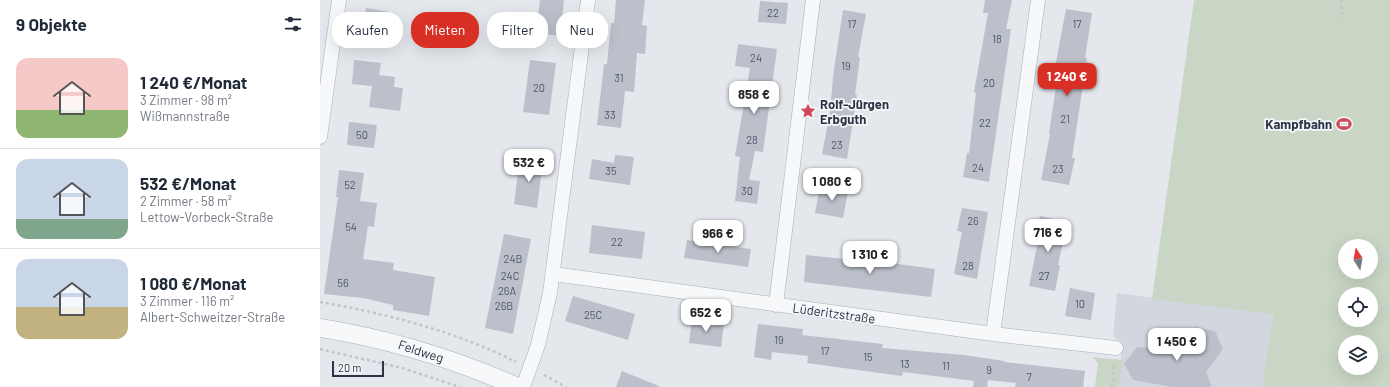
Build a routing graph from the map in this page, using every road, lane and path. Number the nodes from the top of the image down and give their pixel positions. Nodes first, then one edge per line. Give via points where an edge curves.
1 (339, 0) edge
2 (588, 0) edge
3 (813, 0) edge
4 (1038, 0) edge
5 (1341, 0) edge
6 (1343, 19) dead end
7 (320, 137) edge
8 (553, 274) junction
9 (320, 302) edge
10 (776, 305) junction
11 (320, 328) edge
12 (993, 334) junction
13 (1116, 348) joint
14 (320, 350) edge
15 (530, 369) junction
16 (460, 387) edge
17 (518, 387) edge
18 (523, 387) edge
19 (566, 387) edge
20 (1112, 387) edge

1 - 7 street
2 - 8 street
3 - 10 street
4 - 12 street
5 - 6 path
8 - 10 street, Lüderitzstraße
8 - 15 street
9 - 15 path via 422,326 471,343
10 - 12 street, Lüderitzstraße
11 - 17 street, Feldweg via 402,345
12 - 13 street, Lüderitzstraße
13 - 20 path
14 - 16 path via 402,368
15 - 18 street
15 - 19 path

